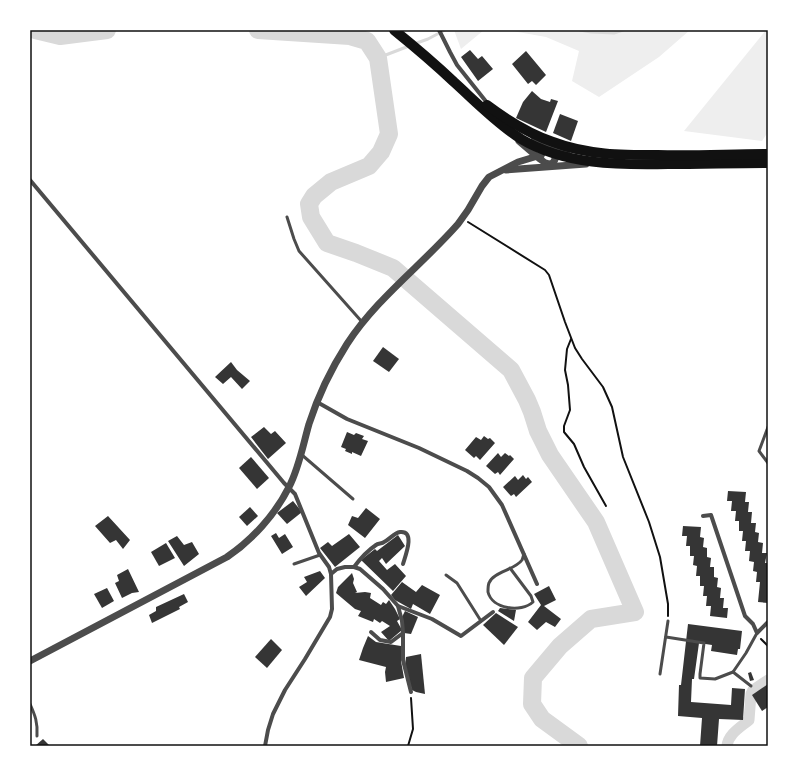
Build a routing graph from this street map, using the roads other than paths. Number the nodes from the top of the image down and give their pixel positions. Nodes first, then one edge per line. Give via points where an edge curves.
1 (394, 30) edge
2 (439, 30) edge
3 (442, 71) junction
4 (491, 107) junction
5 (499, 113) junction
6 (506, 128) junction
7 (518, 140) junction
8 (768, 154) edge
9 (544, 156) junction
10 (646, 156) junction
11 (518, 162) junction
12 (601, 162) junction
13 (768, 163) edge
14 (552, 164) junction
15 (568, 165) junction
16 (504, 170) junction
17 (30, 180) edge
18 (287, 217) dead end
19 (363, 323) junction
20 (317, 402) junction
21 (768, 427) edge
22 (301, 454) junction
23 (768, 463) edge
24 (289, 488) junction
25 (354, 499) dead end
26 (703, 516) dead end
27 (524, 554) junction
28 (320, 555) junction
29 (294, 564) dead end
30 (403, 564) dead end
31 (354, 566) junction
32 (510, 568) junction
33 (331, 574) junction
34 (446, 575) dead end
35 (537, 584) dead end
36 (398, 606) junction
37 (493, 612) dead end
38 (668, 620) road end
39 (481, 621) junction
40 (768, 622) edge
41 (371, 632) dead end
42 (758, 632) junction
43 (403, 633) junction
44 (666, 637) junction
45 (30, 660) edge
46 (733, 672) junction
47 (660, 674) dead end
48 (751, 686) dead end
49 (411, 692) road end
50 (30, 704) edge
51 (37, 736) dead end
52 (265, 746) edge

1 - 3 main road
2 - 4 street via 462,71
3 - 4 main road
3 - 6 main road
4 - 5 main road
5 - 9 street via 533,139
5 - 10 main road via 536,135 564,146 598,153
6 - 7 street
6 - 9 main road
7 - 9 street
7 - 11 street via 523,150
8 - 10 main road
9 - 10 street via 566,152 602,158
9 - 11 street
9 - 12 main road
9 - 14 street
9 - 14 street via 555,161
9 - 15 street
9 - 16 street
11 - 16 street
12 - 13 main road
12 - 15 street
14 - 15 street
16 - 19 street via 492,174 486,180 453,230
17 - 24 street
18 - 19 lane via 298,250
19 - 20 street via 339,358
20 - 22 street
20 - 27 street via 347,419 419,448 478,478 489,487 502,505
21 - 23 lane via 759,451
22 - 24 street
22 - 25 lane
24 - 28 street via 297,498
24 - 45 street via 270,517 237,551
26 - 42 street via 711,515 745,616
27 - 32 lane via 522,560
27 - 35 street
28 - 29 lane
28 - 33 street
30 - 31 street via 409,541 408,536 400,532 384,543 377,544
31 - 33 street via 337,569
31 - 36 street via 383,589
32 - 32 lane via 489,581 489,594 499,605 518,608 529,605 533,602 531,596
33 - 52 street via 330,617 285,690 273,714
34 - 39 lane via 456,583
36 - 39 street via 432,619 461,636
36 - 43 street
37 - 39 street
38 - 44 lane
40 - 42 street
41 - 43 street via 380,640 391,642
42 - 46 lane
43 - 49 street via 403,660
44 - 46 lane via 704,643 700,678 715,680
44 - 47 lane
46 - 48 lane
50 - 51 lane via 36,717

